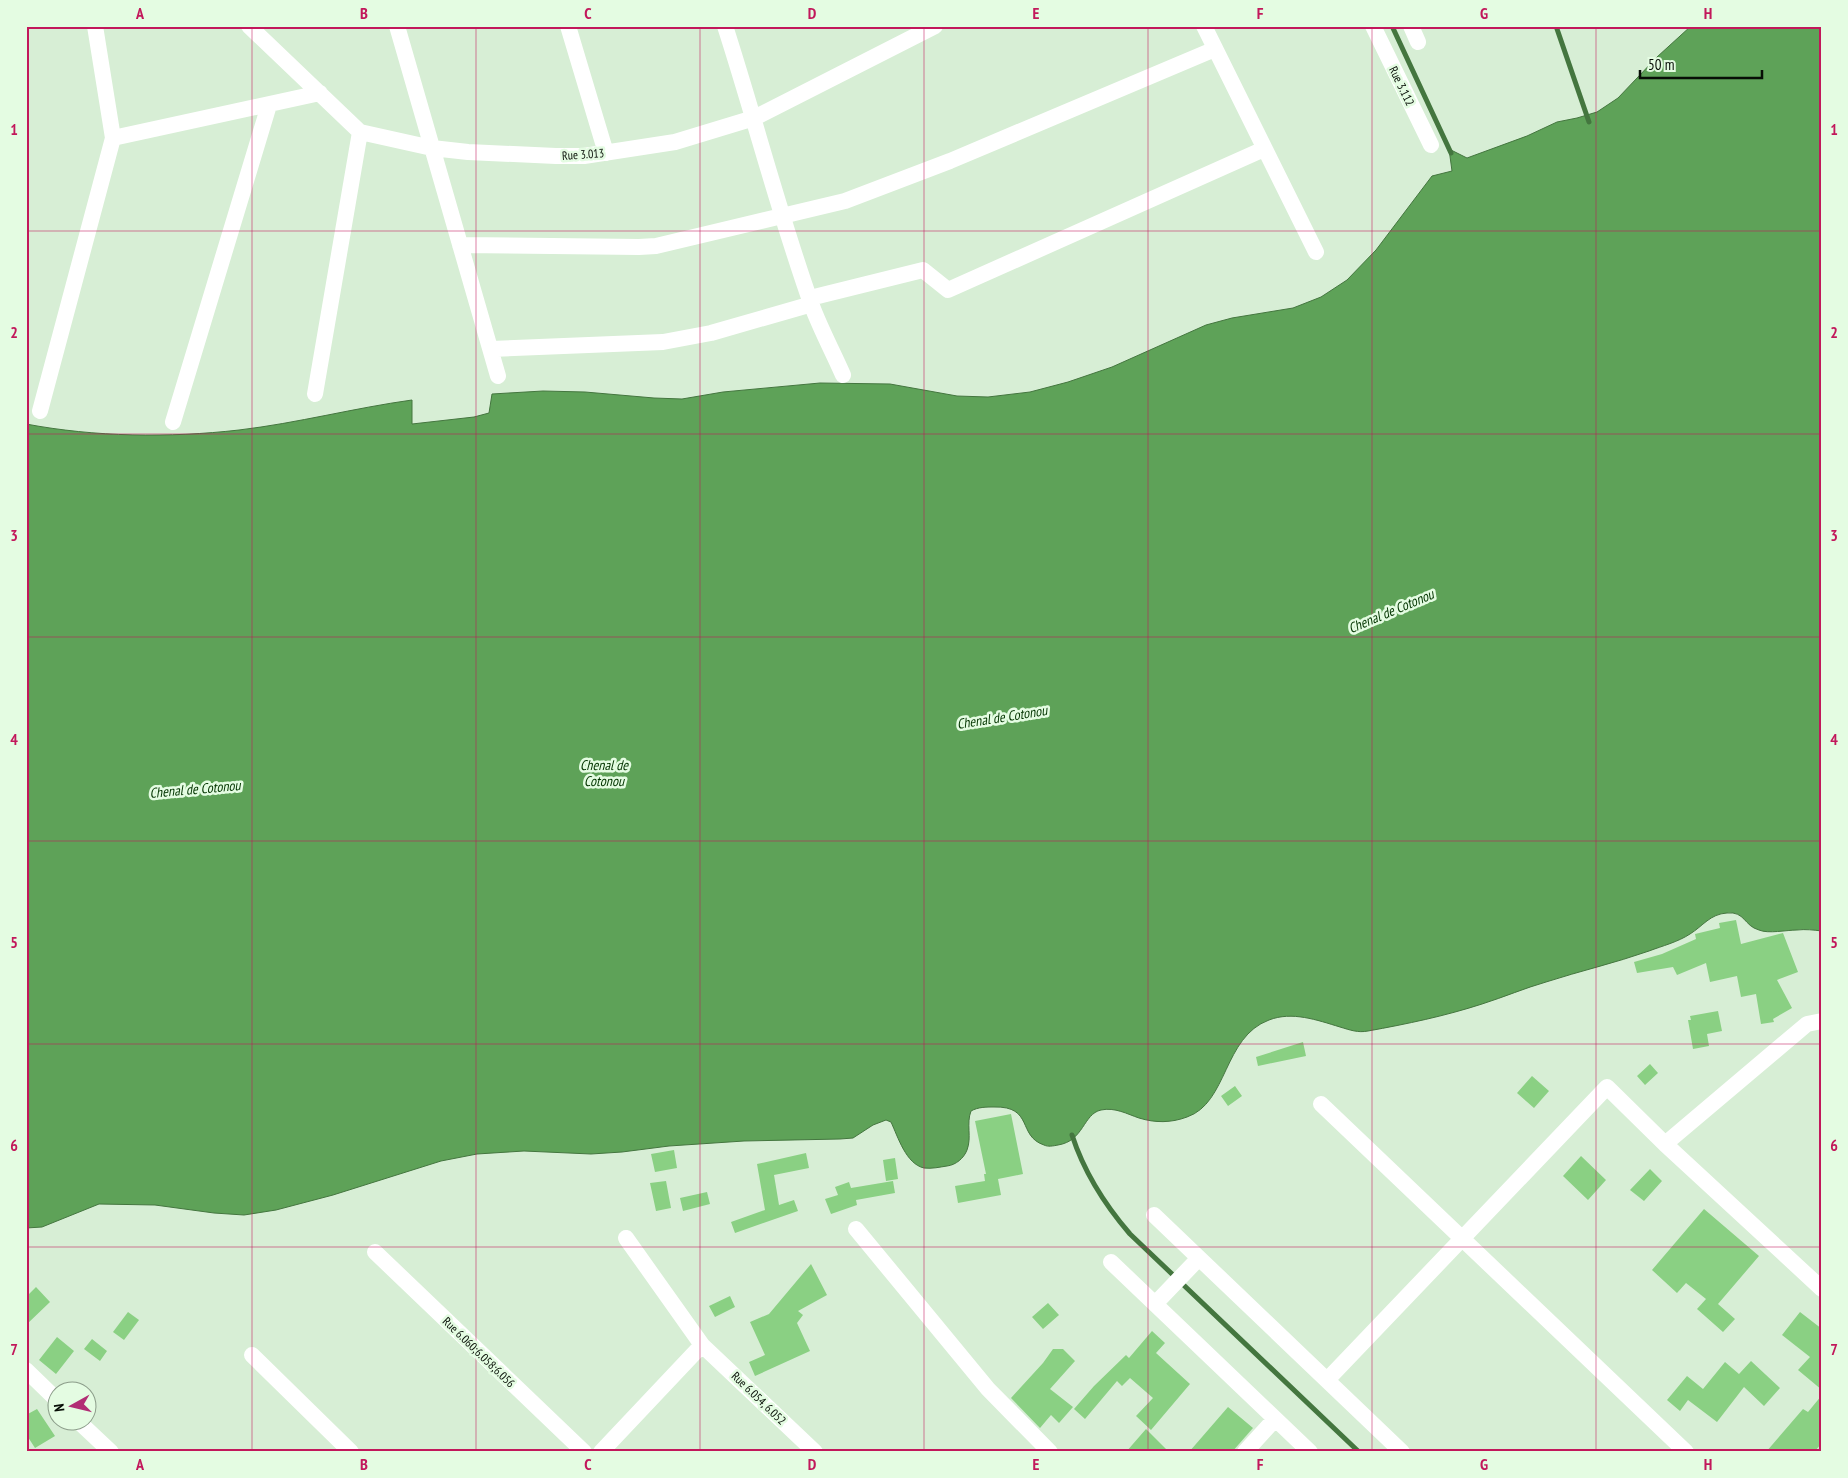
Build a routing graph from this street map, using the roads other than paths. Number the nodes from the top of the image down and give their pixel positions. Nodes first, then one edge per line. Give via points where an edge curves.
1 (95, 26) edge
2 (249, 26) edge
3 (397, 26) edge
4 (568, 26) edge
5 (725, 26) edge
6 (935, 26) edge
7 (1204, 26) edge
8 (1373, 26) edge
9 (1411, 26) edge
10 (1418, 42) dead end
11 (1215, 49) junction
12 (320, 94) junction
13 (269, 105) junction
14 (754, 118) junction
15 (360, 132) junction
16 (113, 138) junction
17 (1431, 146) dead end
18 (432, 148) junction
19 (1264, 148) junction
20 (606, 153) junction
21 (782, 217) junction
22 (460, 245) junction
23 (1316, 252) dead end
24 (811, 301) junction
25 (491, 349) junction
26 (843, 375) dead end
27 (498, 376) dead end
28 (315, 394) dead end
29 (40, 411) dead end
30 (173, 422) dead end
31 (1822, 1021) edge
32 (1321, 1104) dead end
33 (1665, 1144) junction
34 (1154, 1215) dead end
35 (856, 1229) dead end
36 (626, 1238) dead end
37 (1462, 1239) junction
38 (375, 1252) dead end
39 (1112, 1262) dead end
40 (1194, 1264) junction
41 (1822, 1289) edge
42 (1155, 1304) junction
43 (702, 1345) junction
44 (252, 1355) dead end
45 (26, 1370) edge
46 (1327, 1380) junction
47 (48, 1391) edge
48 (1276, 1419) junction
49 (87, 1430) edge
50 (110, 1452) edge
51 (351, 1452) edge
52 (584, 1452) edge
53 (601, 1452) edge
54 (815, 1452) edge
55 (1050, 1452) edge
56 (1245, 1452) edge
57 (1310, 1452) edge
58 (1402, 1452) edge
59 (1686, 1452) edge

1 - 16 street
2 - 12 street
3 - 18 street
4 - 20 street
5 - 14 street
6 - 14 street, Rue 3.013
7 - 11 street
8 - 17 street, Rue 3.112
9 - 10 street
11 - 19 street
11 - 21 street via 845,202
12 - 13 street
12 - 15 street
13 - 16 street
13 - 30 street
14 - 20 street, Rue 3.013 via 675,142
14 - 21 street
15 - 18 street, Rue 3.013
15 - 28 street
16 - 29 street
18 - 20 street, Rue 3.013 via 539,156
18 - 22 street
19 - 23 street
19 - 24 street via 948,290 923,270
21 - 22 street via 672,243 639,247
21 - 24 street
22 - 25 street
24 - 25 street via 711,332 663,342
24 - 26 street
25 - 27 street
31 - 33 street via 1807,1024
32 - 37 street
33 - 37 street via 1607,1087
33 - 41 street
34 - 40 street
35 - 55 street via 988,1390
36 - 43 street, Rue 6.054, 6.052
37 - 46 street
37 - 59 street
38 - 52 street, Rue 6.060;6.058;6.056
39 - 42 street
40 - 42 street
40 - 46 street
42 - 48 street
43 - 53 street
43 - 54 street, Rue 6.054, 6.052
44 - 51 street
45 - 47 street
46 - 58 street
48 - 56 street
48 - 57 street
49 - 50 street

